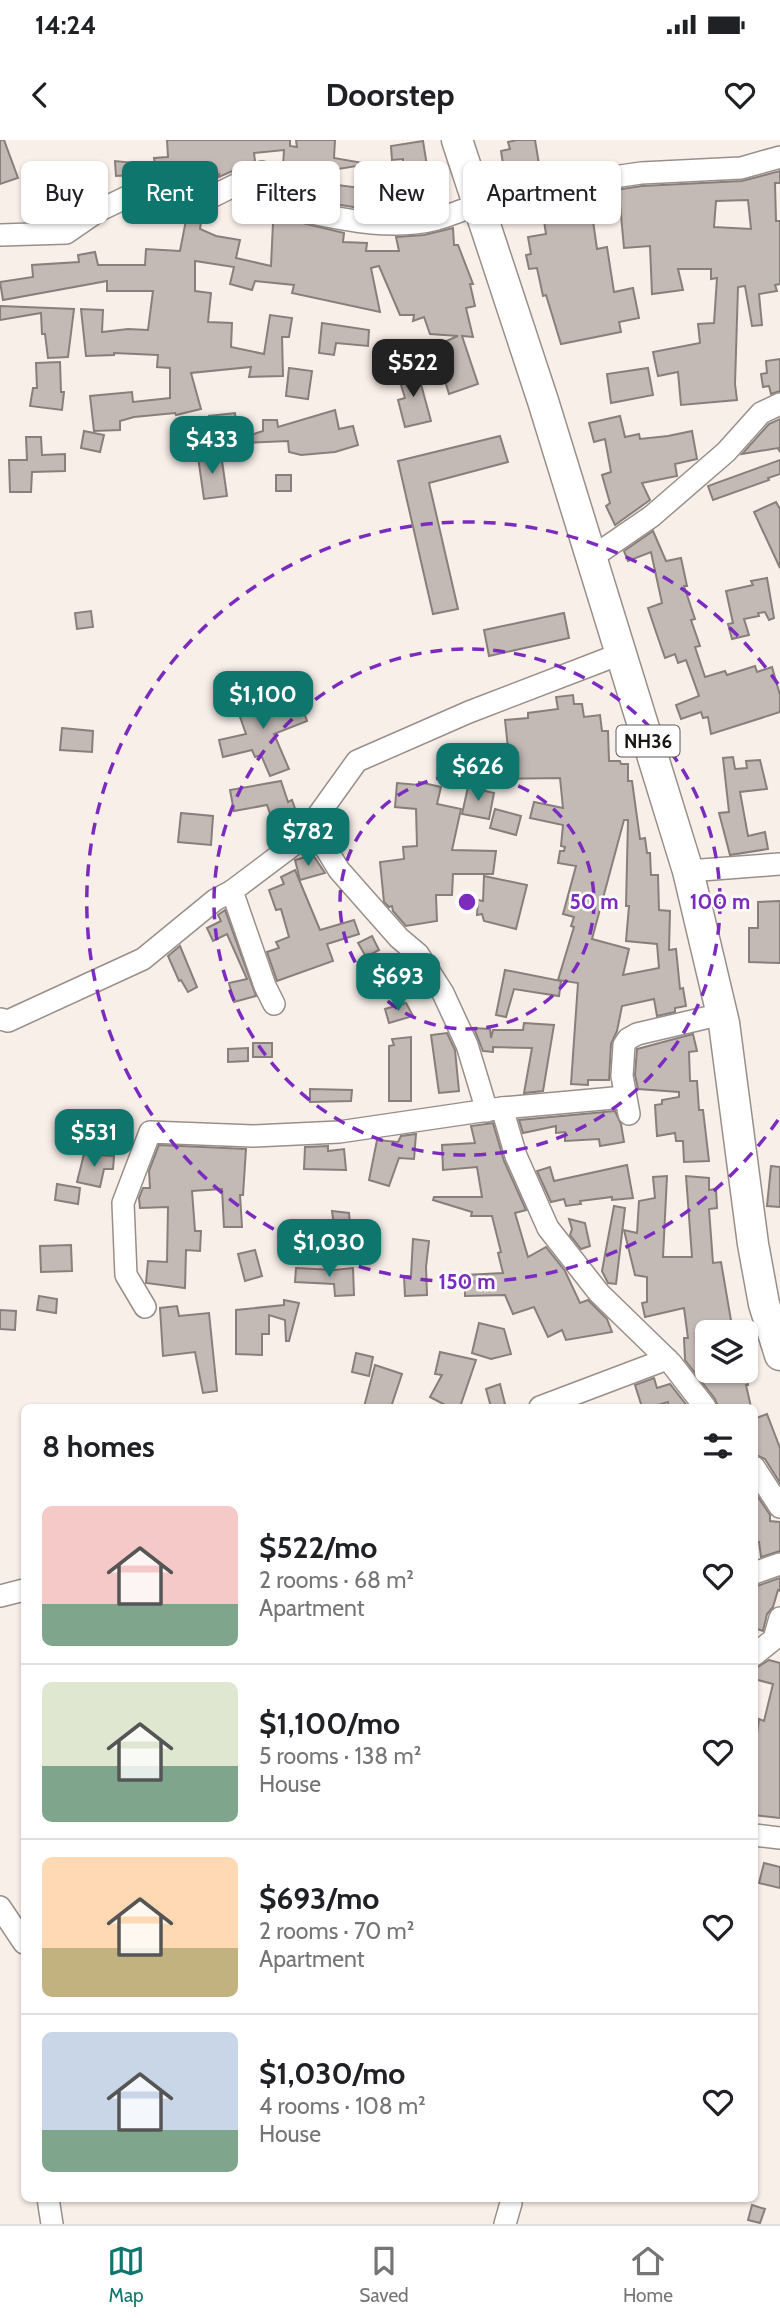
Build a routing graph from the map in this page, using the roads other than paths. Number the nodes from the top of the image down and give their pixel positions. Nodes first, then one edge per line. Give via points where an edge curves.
1 (457, 140) edge
2 (780, 157) edge
3 (464, 161) edge
4 (621, 176) edge
5 (232, 187) edge
6 (463, 208) edge
7 (340, 219) edge
8 (485, 224) edge
9 (0, 235) edge
10 (780, 404) edge
11 (591, 558) junction
12 (620, 654) junction
13 (305, 833) junction
14 (780, 864) edge
15 (688, 871) junction
16 (232, 891) junction
17 (274, 1004) dead end
18 (722, 1014) junction
19 (0, 1019) edge
20 (494, 1110) junction
21 (145, 1307) dead end
22 (780, 1355) edge
23 (667, 1359) junction
24 (548, 1404) edge
25 (703, 1404) edge
26 (758, 1472) edge
27 (780, 1507) edge
28 (780, 1564) edge
29 (758, 1573) edge
30 (21, 1591) edge
31 (0, 1596) edge
32 (780, 1618) edge
33 (758, 1652) edge
34 (758, 1835) edge
35 (780, 1838) edge
36 (0, 1907) edge
37 (21, 1938) edge
38 (49, 2202) edge
39 (509, 2202) edge
40 (52, 2224) edge
41 (505, 2224) edge

1 - 3 highway, NH36
2 - 4 street via 741,168
5 - 9 street via 201,202 127,197 66,233
6 - 7 street via 435,220 391,224
8 - 11 highway, NH36
10 - 11 street via 761,413 726,452 652,516
11 - 12 highway, NH36
12 - 13 street via 357,761
12 - 15 highway, NH36
13 - 16 street
13 - 20 street via 325,847 339,870 418,954 443,993
14 - 15 street
15 - 18 highway, NH36
16 - 17 street
16 - 19 street via 143,959 8,1021
18 - 20 street via 628,1039 622,1076 627,1106
18 - 22 highway, NH36 via 753,1244
20 - 21 street via 339,1132 253,1136 150,1132 123,1203 126,1275
20 - 23 street via 548,1228 599,1293
23 - 24 street
23 - 25 street
26 - 27 street
28 - 29 street
30 - 31 street
32 - 33 street via 774,1639
34 - 35 street
36 - 37 street
38 - 40 street
39 - 41 street

